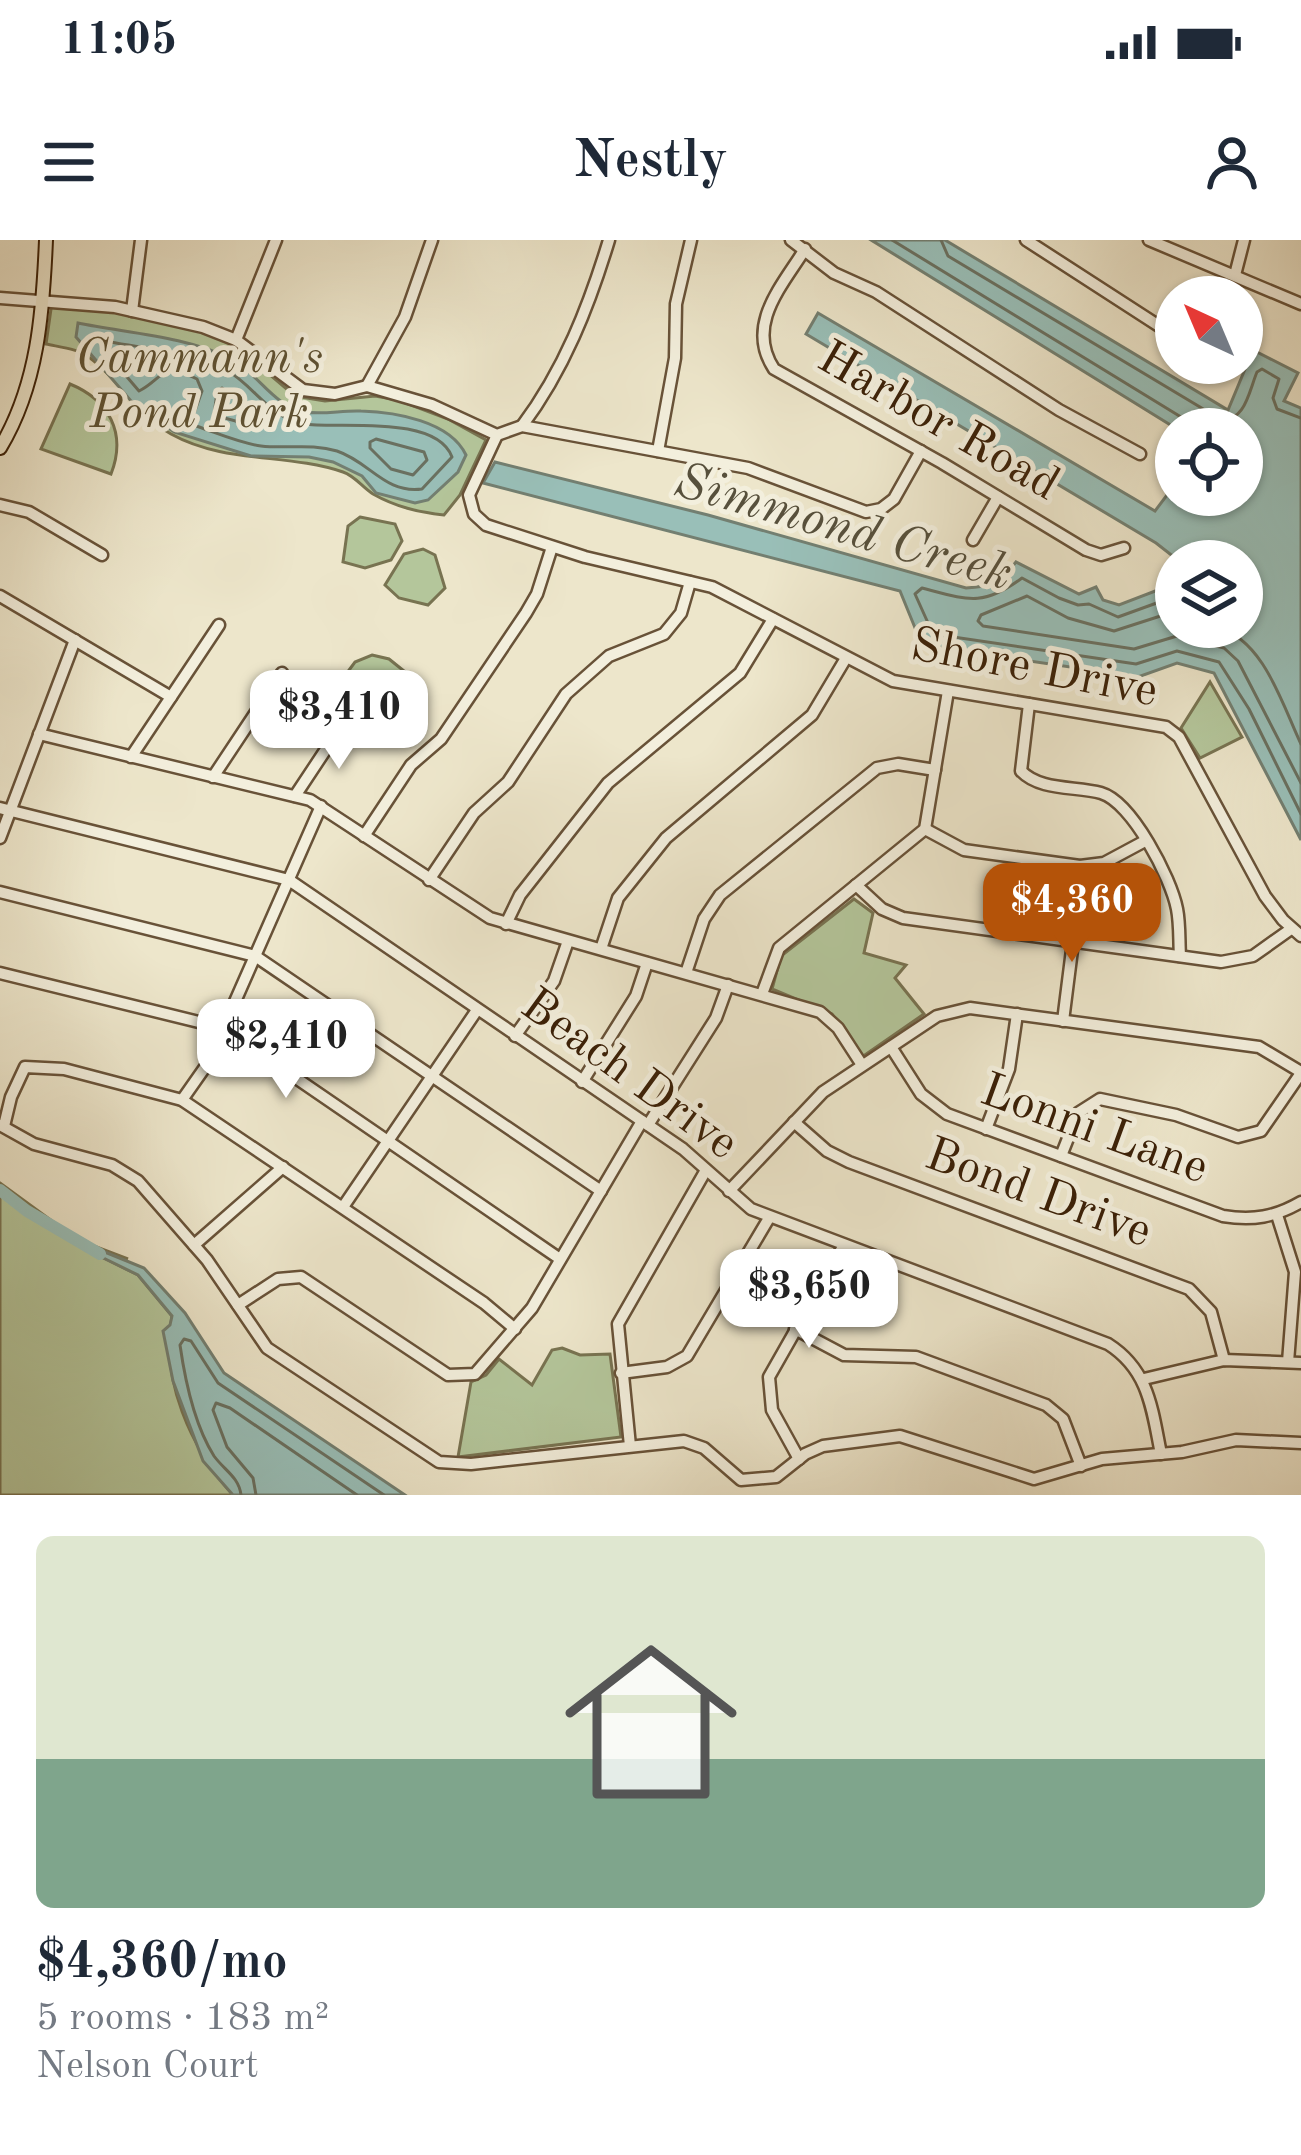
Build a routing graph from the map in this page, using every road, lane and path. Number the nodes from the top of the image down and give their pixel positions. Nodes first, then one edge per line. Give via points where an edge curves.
1 (46, 240) edge
2 (141, 240) edge
3 (276, 240) edge
4 (432, 240) edge
5 (609, 240) edge
6 (691, 240) edge
7 (791, 240) edge
8 (1026, 240) edge
9 (1244, 240) edge
10 (1158, 242) edge
11 (805, 248) junction
12 (1235, 275) joint
13 (1263, 288) edge
14 (0, 298) edge
15 (41, 301) junction
16 (1301, 304) edge
17 (132, 311) junction
18 (1155, 323) edge
19 (236, 340) junction
20 (367, 386) junction
21 (522, 426) junction
22 (497, 435) junction
23 (0, 448) edge
24 (658, 451) junction
25 (921, 452) junction
26 (1140, 454) dead end
27 (998, 497) junction
28 (0, 505) edge
29 (973, 540) dead end
30 (552, 547) junction
31 (1124, 548) dead end
32 (102, 555) dead end
33 (691, 583) junction
34 (3, 597) edge
35 (0, 613) edge
36 (773, 619) junction
37 (219, 625) dead end
38 (75, 640) junction
39 (846, 658) junction
40 (282, 673) dead end
41 (948, 691) junction
42 (171, 698) junction
43 (1029, 704) junction
44 (344, 722) dead end
45 (39, 734) junction
46 (131, 757) junction
47 (935, 770) junction
48 (213, 777) junction
49 (295, 796) junction
50 (321, 806) junction
51 (5, 809) edge
52 (925, 830) junction
53 (364, 836) junction
54 (0, 838) edge
55 (1145, 841) junction
56 (289, 880) junction
57 (429, 880) junction
58 (856, 886) junction
59 (0, 892) edge
60 (506, 924) junction
61 (1296, 932) edge
62 (568, 941) junction
63 (1073, 942) junction
64 (601, 949) junction
65 (255, 956) junction
66 (1180, 956) junction
67 (647, 963) junction
68 (0, 973) edge
69 (686, 974) junction
70 (728, 985) junction
71 (762, 994) junction
72 (477, 1010) junction
73 (1017, 1014) junction
74 (1063, 1021) junction
75 (223, 1028) junction
76 (515, 1036) junction
77 (891, 1047) junction
78 (862, 1065) junction
79 (1301, 1072) edge
80 (432, 1076) junction
81 (582, 1082) junction
82 (182, 1100) junction
83 (794, 1122) junction
84 (645, 1123) junction
85 (2, 1126) edge
86 (986, 1129) junction
87 (388, 1142) junction
88 (1061, 1156) junction
89 (283, 1166) junction
90 (706, 1170) junction
91 (601, 1191) junction
92 (729, 1191) junction
93 (1301, 1202) edge
94 (343, 1207) junction
95 (1277, 1215) junction
96 (769, 1218) junction
97 (194, 1245) junction
98 (844, 1246) junction
99 (560, 1258) junction
100 (238, 1305) junction
101 (515, 1329) junction
102 (795, 1329) junction
103 (1224, 1360) junction
104 (1295, 1363) edge
105 (621, 1373) junction
106 (1144, 1379) junction
107 (1301, 1444) edge
108 (630, 1446) junction
109 (1161, 1454) junction
110 (799, 1459) junction
111 (1081, 1466) junction
112 (1034, 1479) junction
113 (1034, 1495) edge

1 - 15 main road
2 - 17 street
3 - 19 street
4 - 20 street via 405,317
5 - 21 street via 571,345
6 - 24 street
7 - 11 street
8 - 18 street
9 - 12 street
10 - 12 street
11 - 25 street, Harbor Road via 763,322 769,361
11 - 26 street via 834,273
13 - 16 street
14 - 15 street
15 - 17 street
15 - 23 main road via 26,392
17 - 19 street
19 - 20 street via 303,390
20 - 22 street
21 - 22 street
21 - 24 street
22 - 30 street, Shore Drive via 470,487 473,514
24 - 25 street via 748,468 866,512 894,500
25 - 27 street, Harbor Road
27 - 29 street
27 - 31 street, Harbor Road via 1095,554
28 - 32 street via 29,512
30 - 33 street, Shore Drive
30 - 53 street via 526,613
33 - 36 street, Shore Drive
33 - 57 street via 664,634 609,656 566,694
34 - 35 street
34 - 38 street
36 - 39 street, Shore Drive
36 - 60 street via 740,673 608,783
37 - 42 street
38 - 42 street
38 - 45 street
39 - 41 street, Shore Drive via 893,681
39 - 64 street via 812,716 666,838 618,898
40 - 48 street
41 - 43 street, Shore Drive
41 - 47 street
42 - 46 street
43 - 55 street via 1024,776 1114,799
43 - 61 street, Shore Drive via 1174,732 1265,896
44 - 49 street
45 - 46 street
45 - 51 street
46 - 48 street
47 - 52 street
47 - 69 street via 877,768 734,881 704,919
48 - 49 street
49 - 50 street
50 - 53 street
50 - 56 street
51 - 54 street
51 - 56 street, Beach Drive
52 - 55 street via 964,850 1080,866
52 - 58 street
53 - 57 street
55 - 66 street via 1177,904
56 - 65 street
56 - 72 street, Beach Drive
57 - 60 street
58 - 63 street via 903,918
58 - 71 street via 779,948
59 - 65 street
60 - 62 street
61 - 66 street via 1241,960
62 - 64 street
62 - 76 street via 554,981
63 - 66 street
63 - 74 street
64 - 67 street
65 - 75 street
65 - 80 street
67 - 69 street
67 - 81 street via 636,997
68 - 75 street
69 - 70 street
70 - 71 street
70 - 84 street via 716,1018
71 - 78 street via 826,1016
72 - 76 street, Beach Drive
72 - 80 street
73 - 74 street
73 - 77 street via 954,1009
73 - 86 street via 1009,1069
74 - 79 street via 1258,1048
75 - 82 street
75 - 87 street
76 - 81 street, Beach Drive
77 - 78 street
77 - 86 street, Lonni Lane via 929,1102
78 - 83 street
79 - 88 street via 1251,1137 1100,1099 1078,1113
80 - 87 street
80 - 91 street
81 - 84 street, Beach Drive
82 - 85 street via 25,1067
82 - 89 street
83 - 92 street
83 - 103 street, Bond Drive via 849,1162 1189,1289 1211,1312
84 - 90 street, Beach Drive
84 - 91 street
85 - 97 street via 123,1170
86 - 88 street, Lonni Lane
87 - 94 street
87 - 99 street
88 - 95 street, Lonni Lane via 1223,1216
89 - 94 street
89 - 97 street
90 - 92 street, Beach Drive
90 - 105 street via 621,1314
91 - 99 street
92 - 96 street, Beach Drive
93 - 95 street, Lonni Lane
94 - 101 street
95 - 104 street via 1295,1272
96 - 98 street, Beach Drive
96 - 105 street via 687,1356
97 - 100 street
98 - 102 street
98 - 106 street, Beach Drive via 1108,1344
99 - 101 street
100 - 101 street via 278,1279 301,1277 459,1377 482,1369
100 - 108 street via 272,1352 440,1462
102 - 110 street via 768,1387
102 - 111 street via 844,1355 916,1358 1046,1405 1064,1419
103 - 104 street
103 - 106 street
105 - 108 street
106 - 109 street
107 - 109 street via 1236,1440
108 - 110 street via 694,1444 740,1485 776,1477
109 - 111 street
110 - 112 street via 823,1446 900,1436
111 - 112 street
112 - 113 street

